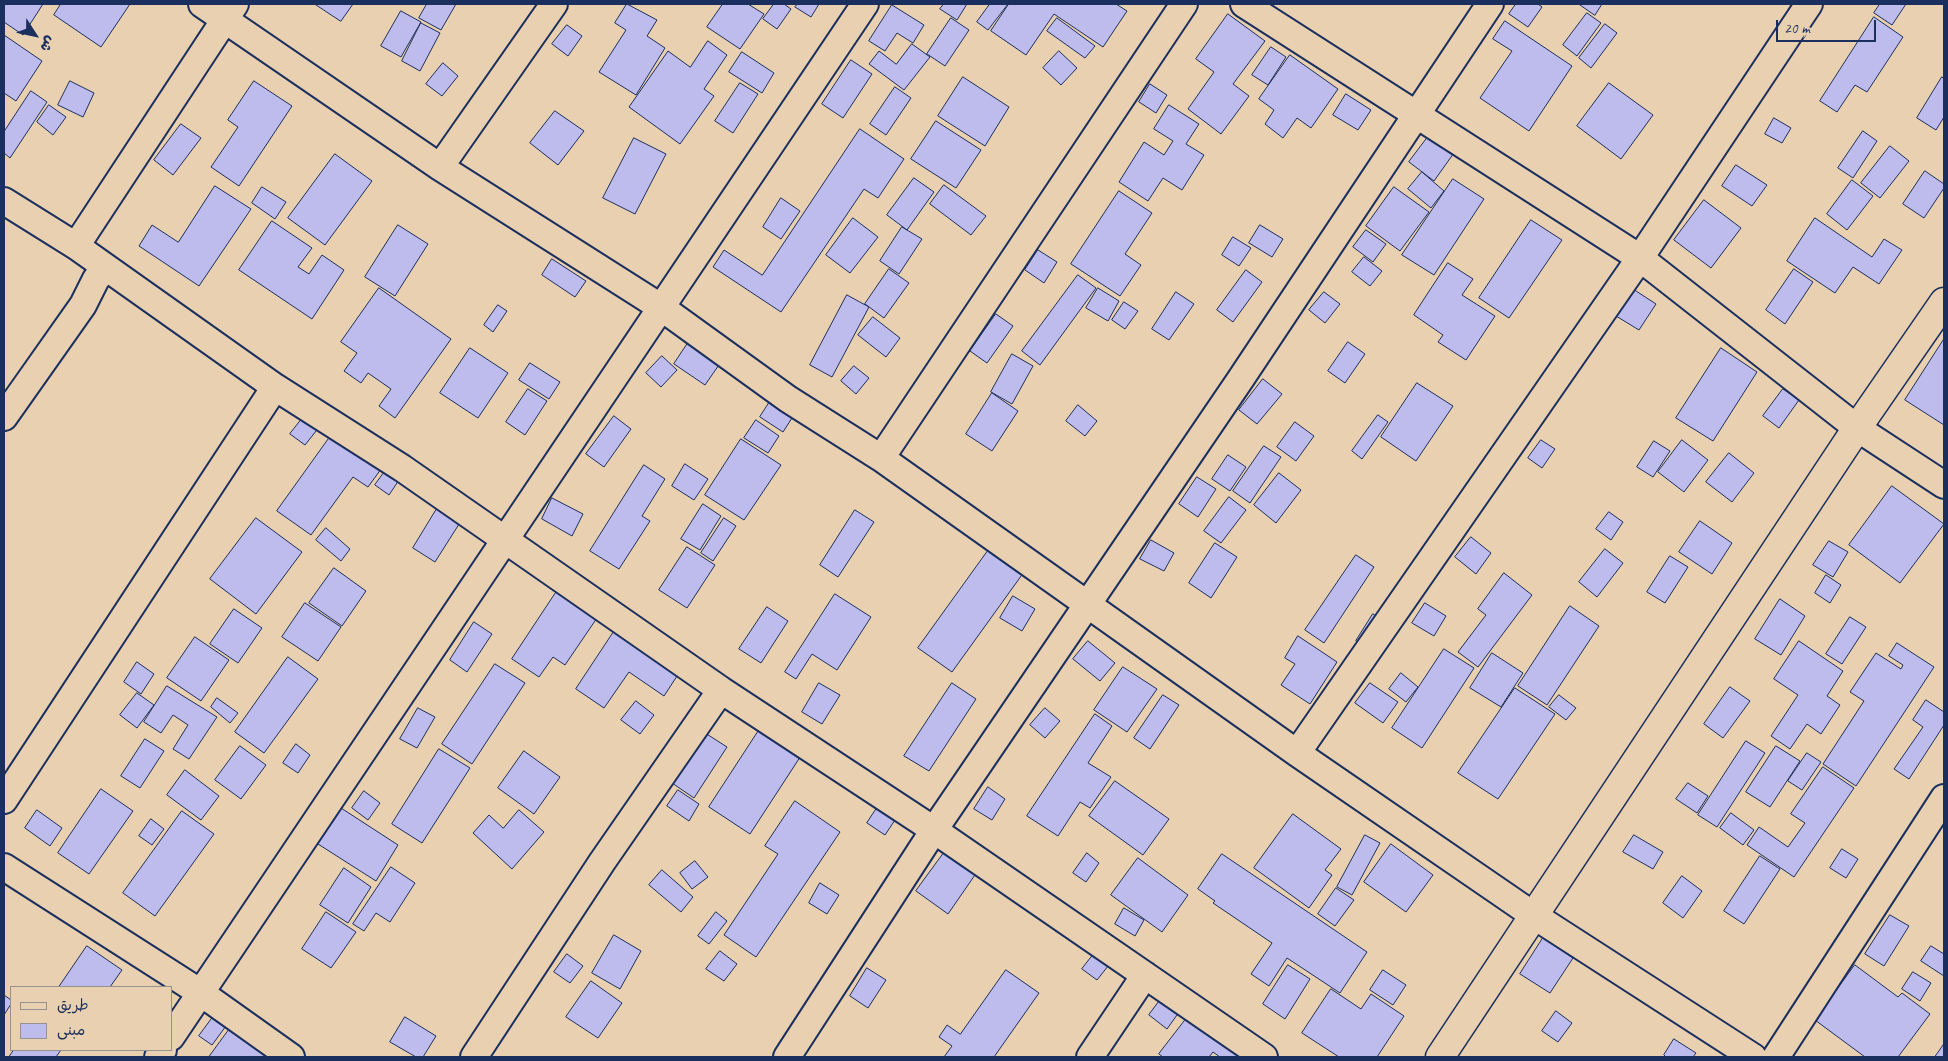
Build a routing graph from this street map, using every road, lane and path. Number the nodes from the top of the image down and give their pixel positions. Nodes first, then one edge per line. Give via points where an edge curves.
1 (202, 4) edge
2 (554, 4) edge
3 (865, 4) edge
4 (1184, 4) edge
5 (1244, 4) edge
6 (1490, 4) edge
7 (1810, 4) edge
8 (230, 11) edge
9 (1417, 114) junction
10 (440, 167) junction
11 (4, 201) edge
12 (76, 246) junction
13 (1640, 258) junction
14 (106, 268) junction
15 (1944, 302) edge
16 (662, 308) junction
17 (275, 387) junction
18 (4, 417) edge
19 (1857, 428) junction
20 (881, 458) junction
21 (1944, 485) edge
22 (506, 539) junction
23 (1087, 605) junction
24 (722, 690) junction
25 (1298, 753) junction
26 (1944, 798) edge
27 (4, 800) edge
28 (934, 830) junction
29 (4, 867) edge
30 (1533, 915) junction
31 (1145, 975) junction
32 (201, 993) junction
33 (172, 1036) edge
34 (291, 1057) edge
35 (474, 1057) edge
36 (787, 1057) edge
37 (1090, 1057) edge
38 (1264, 1057) edge
39 (1440, 1057) edge
40 (1753, 1057) edge
41 (1776, 1057) edge

1 - 8 street
2 - 10 street
3 - 16 street
4 - 20 street
5 - 9 street
6 - 9 street
7 - 13 street
8 - 10 street
8 - 12 street
9 - 13 street
9 - 23 street
10 - 16 street
11 - 12 street
12 - 14 street
13 - 19 street
13 - 25 street
14 - 17 street
14 - 18 street
15 - 19 street
16 - 20 street via 788,399
16 - 22 street
17 - 22 street
17 - 27 street
19 - 21 street
19 - 30 street
20 - 23 street
22 - 24 street
22 - 32 street
23 - 25 street
23 - 28 street
24 - 28 street
24 - 35 street via 602,862
25 - 30 street
26 - 41 street
28 - 31 street
28 - 36 street
29 - 32 street
30 - 39 street
30 - 40 street
31 - 37 street
31 - 38 street
32 - 33 street
32 - 34 street

